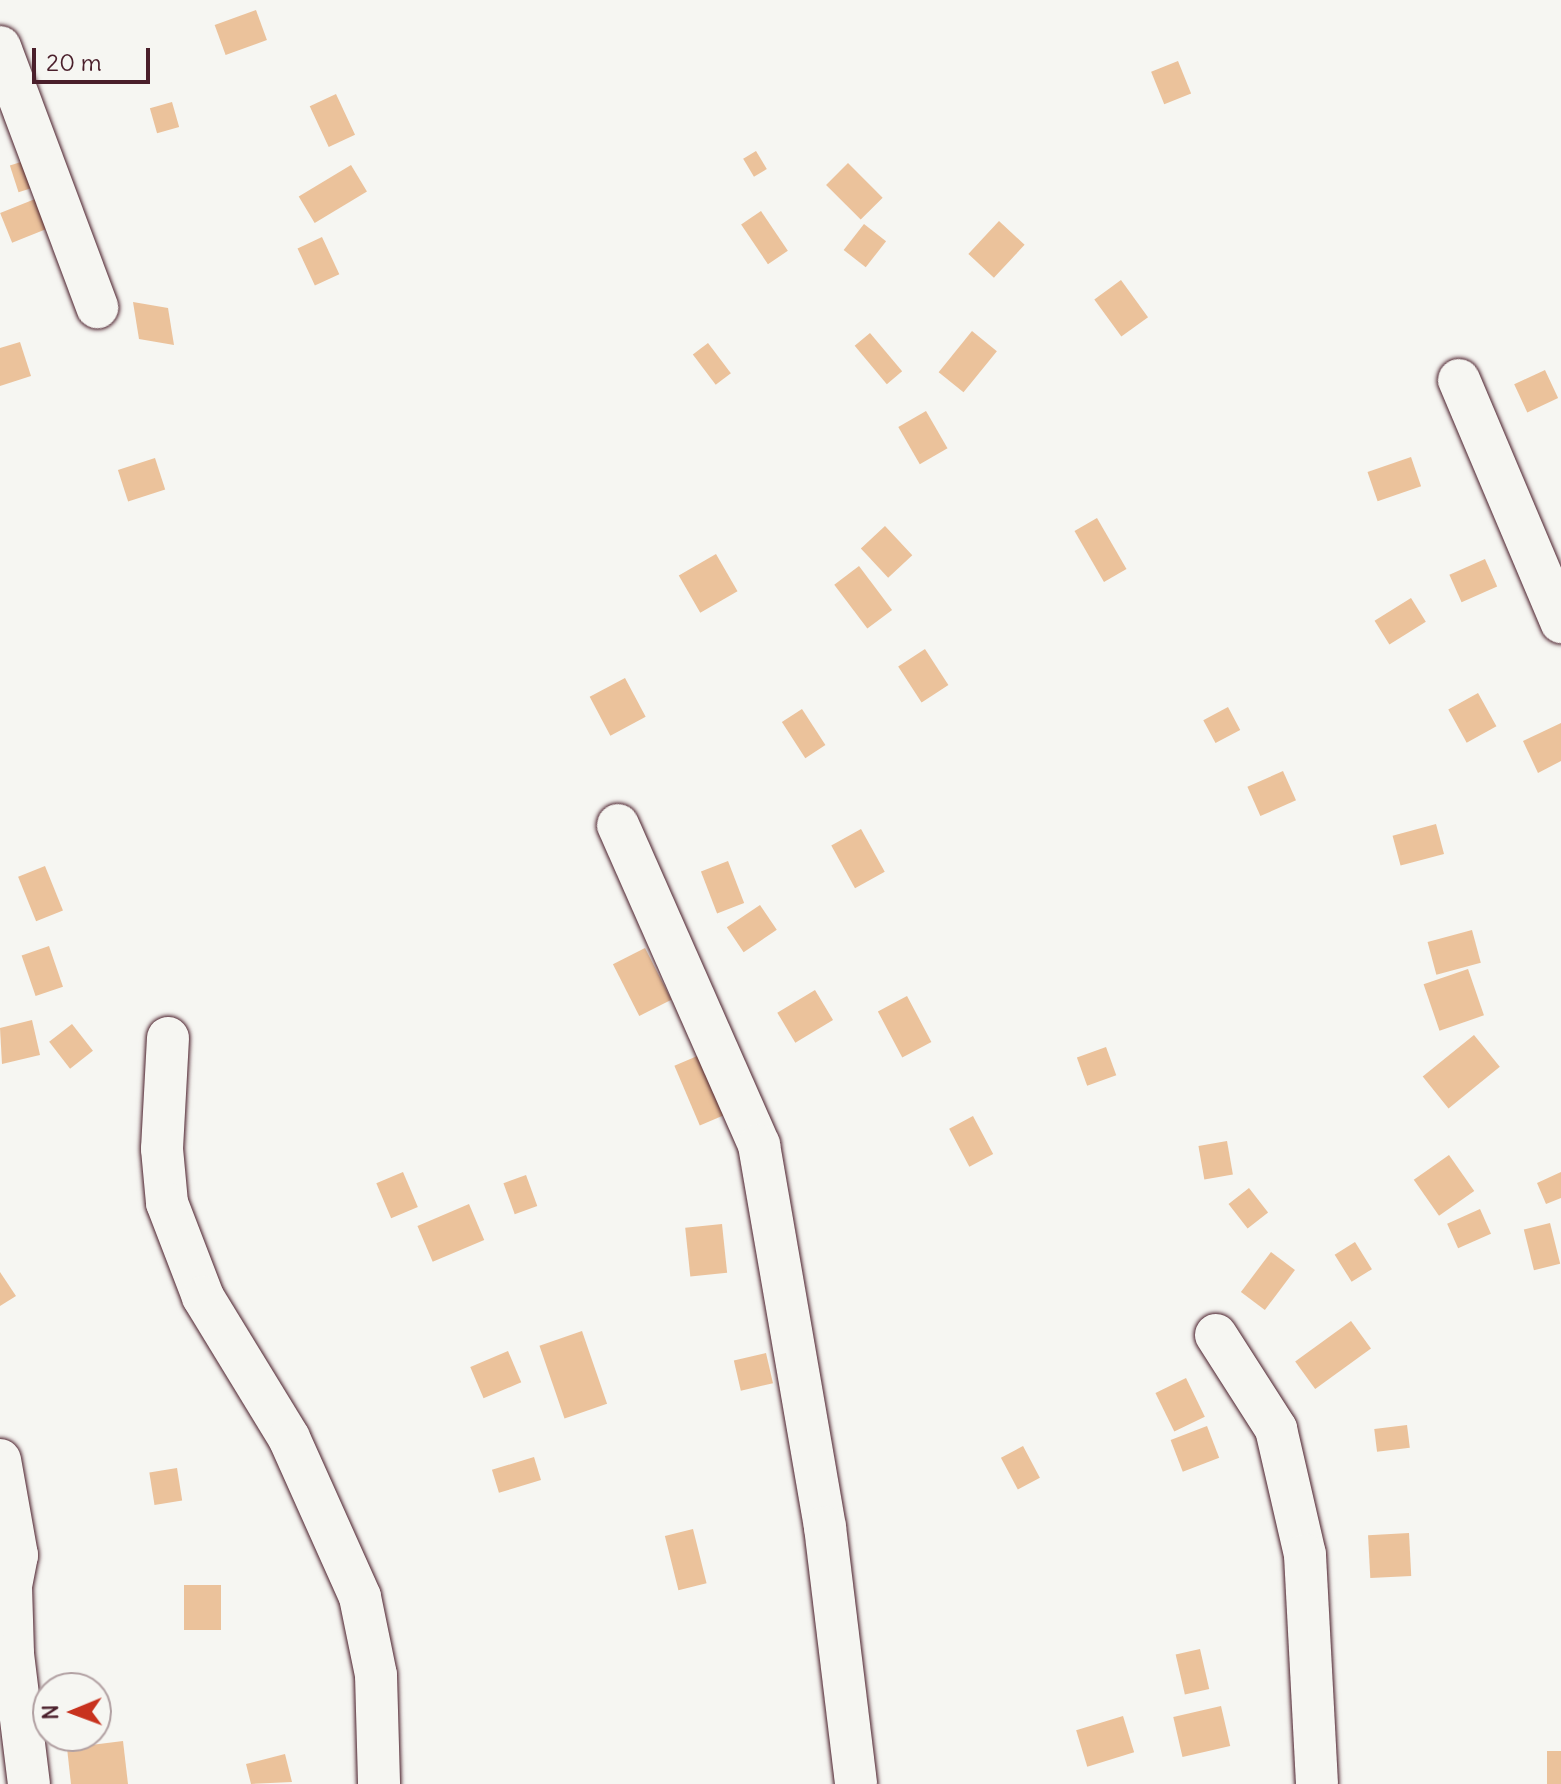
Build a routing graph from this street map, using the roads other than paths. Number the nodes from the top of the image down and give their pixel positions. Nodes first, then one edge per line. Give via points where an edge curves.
1 (0, 47) edge
2 (97, 307) dead end
3 (1459, 380) dead end
4 (1561, 622) edge
5 (618, 825) dead end
6 (168, 1038) dead end
7 (1216, 1335) dead end
8 (0, 1460) edge
9 (29, 1784) edge
10 (379, 1784) edge
11 (856, 1784) edge
12 (1317, 1784) edge

1 - 2 street
3 - 4 street
5 - 11 street via 759,1145 825,1527
6 - 10 street via 162,1149 167,1203 203,1297 289,1438 360,1597 376,1675
7 - 12 street via 1276,1429 1305,1555
8 - 9 street via 17,1555 11,1586 13,1654

